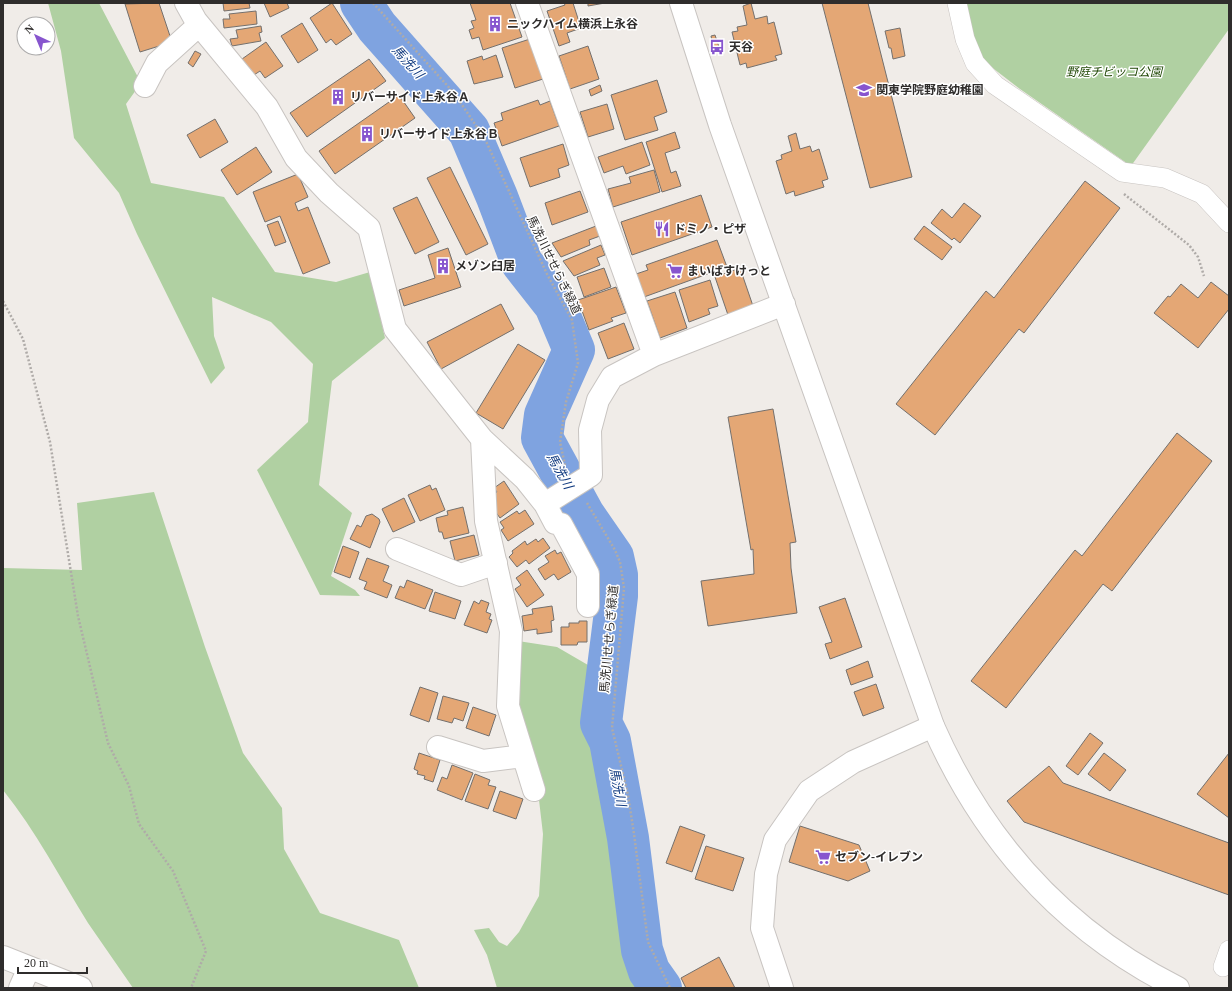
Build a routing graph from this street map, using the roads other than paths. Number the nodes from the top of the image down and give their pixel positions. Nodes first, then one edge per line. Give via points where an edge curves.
1 (186, 3) edge
2 (527, 3) edge
3 (681, 3) edge
4 (957, 3) edge
5 (199, 25) junction
6 (145, 86) dead end
7 (1229, 223) edge
8 (784, 304) junction
9 (654, 355) junction
10 (482, 439) junction
11 (545, 504) junction
12 (398, 549) dead end
13 (496, 563) junction
14 (588, 606) dead end
15 (933, 726) junction
16 (438, 747) dead end
17 (523, 756) junction
18 (534, 790) dead end
19 (3, 958) edge
20 (28, 968) junction
21 (20, 988) edge
22 (81, 988) edge
23 (782, 988) edge
24 (1178, 988) edge

1 - 5 street
2 - 9 street
3 - 8 street via 720,125
4 - 7 street via 967,45 976,63 995,85 1122,172 1165,178 1202,194
5 - 6 street via 157,63
5 - 10 street via 267,106 296,158 330,193 370,228 395,329
8 - 9 street
8 - 15 street
9 - 11 street via 612,377 598,400 590,430 591,475
10 - 11 street via 525,479
10 - 13 street via 486,521
11 - 14 street via 555,523 561,524 588,574
12 - 13 street via 461,575
13 - 17 street via 511,631 508,706
15 - 23 street via 853,762 809,791 775,840 766,874 762,928
15 - 24 street via 950,764 970,797 992,832 1022,869 1064,912 1088,932 1115,952
16 - 17 street via 483,761
17 - 18 street
19 - 20 street
20 - 21 street
20 - 22 street

